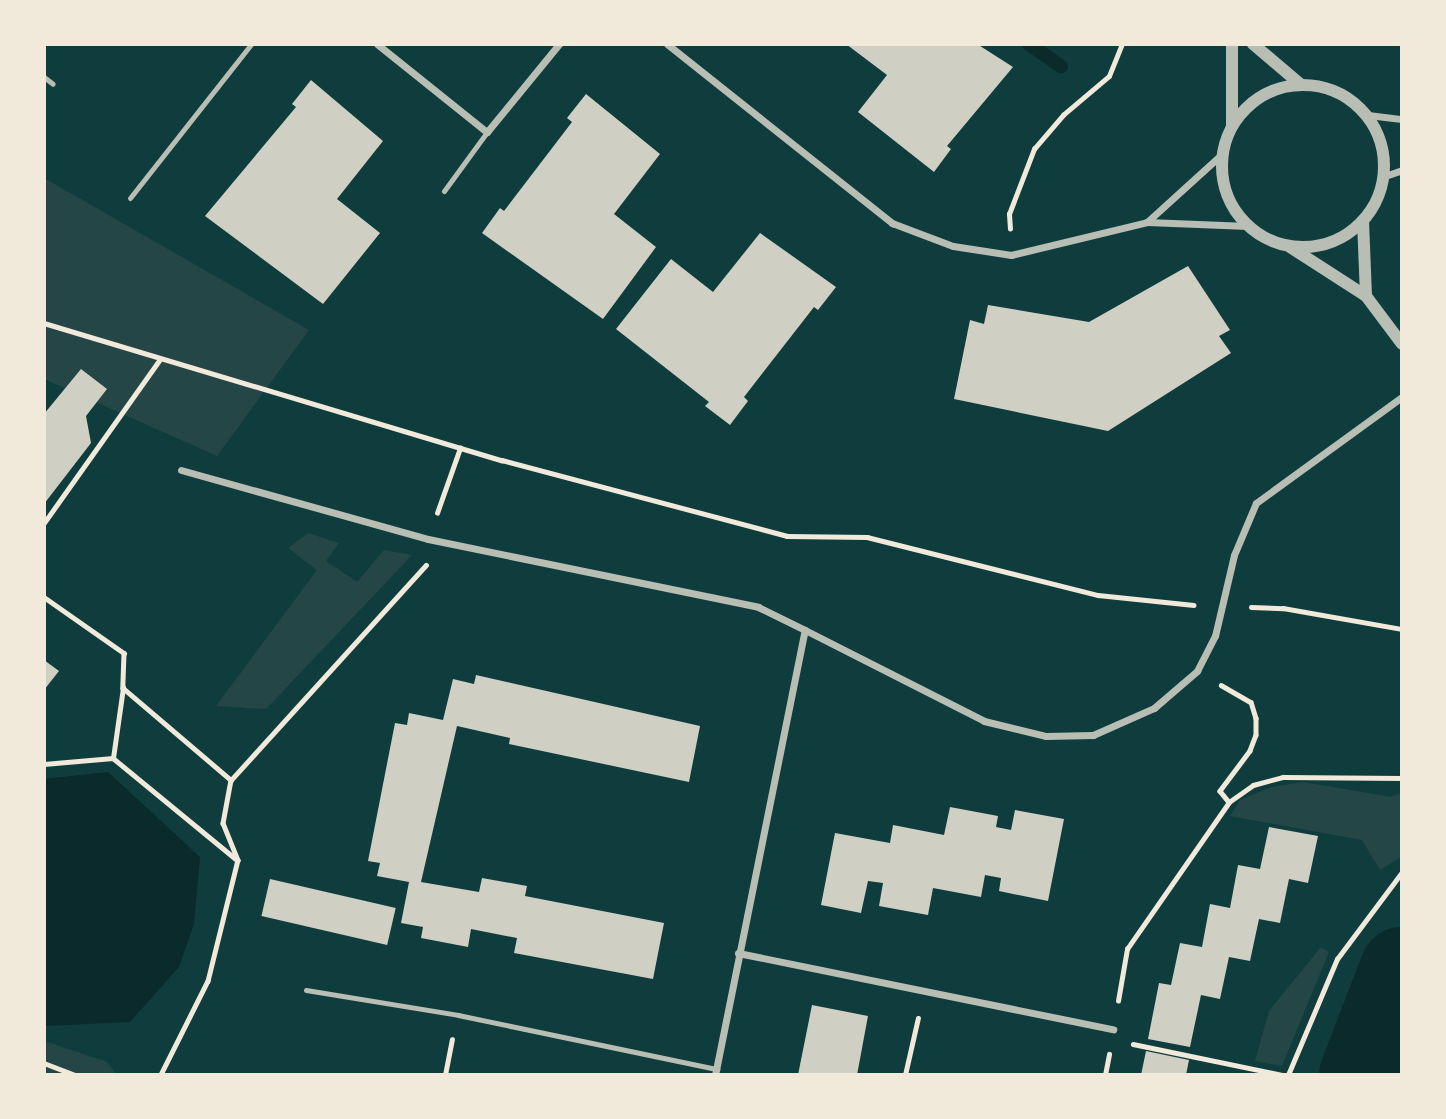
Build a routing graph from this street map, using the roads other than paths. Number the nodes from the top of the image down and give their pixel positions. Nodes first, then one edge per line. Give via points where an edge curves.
1 (251, 44) edge
2 (377, 44) edge
3 (559, 44) edge
4 (667, 44) edge
5 (1233, 44) edge
6 (1253, 44) edge
7 (44, 77) edge
8 (53, 84) dead end
9 (1300, 84) junction
10 (1368, 115) junction
11 (1402, 119) edge
12 (1232, 125) junction
13 (488, 132) junction
14 (1222, 154) junction
15 (1402, 170) edge
16 (1385, 176) junction
17 (444, 191) dead end
18 (130, 198) dead end
19 (1363, 221) junction
20 (1147, 222) junction
21 (1248, 226) junction
22 (1290, 247) junction
23 (1366, 296) junction
24 (1402, 344) edge
25 (1402, 397) edge
26 (181, 470) dead end
27 (805, 630) junction
28 (738, 953) junction
29 (306, 990) dead end
30 (1112, 1029) road end
31 (716, 1072) edge

1 - 18 lane
2 - 13 street
3 - 13 street
4 - 20 street via 892,223 953,246 1011,255
5 - 12 street
6 - 9 street
7 - 8 lane
9 - 10 street via 1325,87 1348,97
9 - 12 street via 1273,90 1250,104
10 - 11 street
10 - 16 street via 1379,134
12 - 14 street
13 - 17 lane
14 - 20 street
14 - 21 street via 1227,193
15 - 16 street
16 - 19 street via 1374,208
19 - 22 street via 1342,238 1317,247
19 - 23 street
20 - 21 street
21 - 22 street via 1267,240
22 - 23 street
23 - 24 street
25 - 27 street via 1273,487 1245,523 1215,636 1197,671 1154,708 1094,735 1046,736 984,721
26 - 27 street via 428,539 758,607
27 - 28 street
28 - 30 street
28 - 31 street
29 - 31 lane via 458,1015

